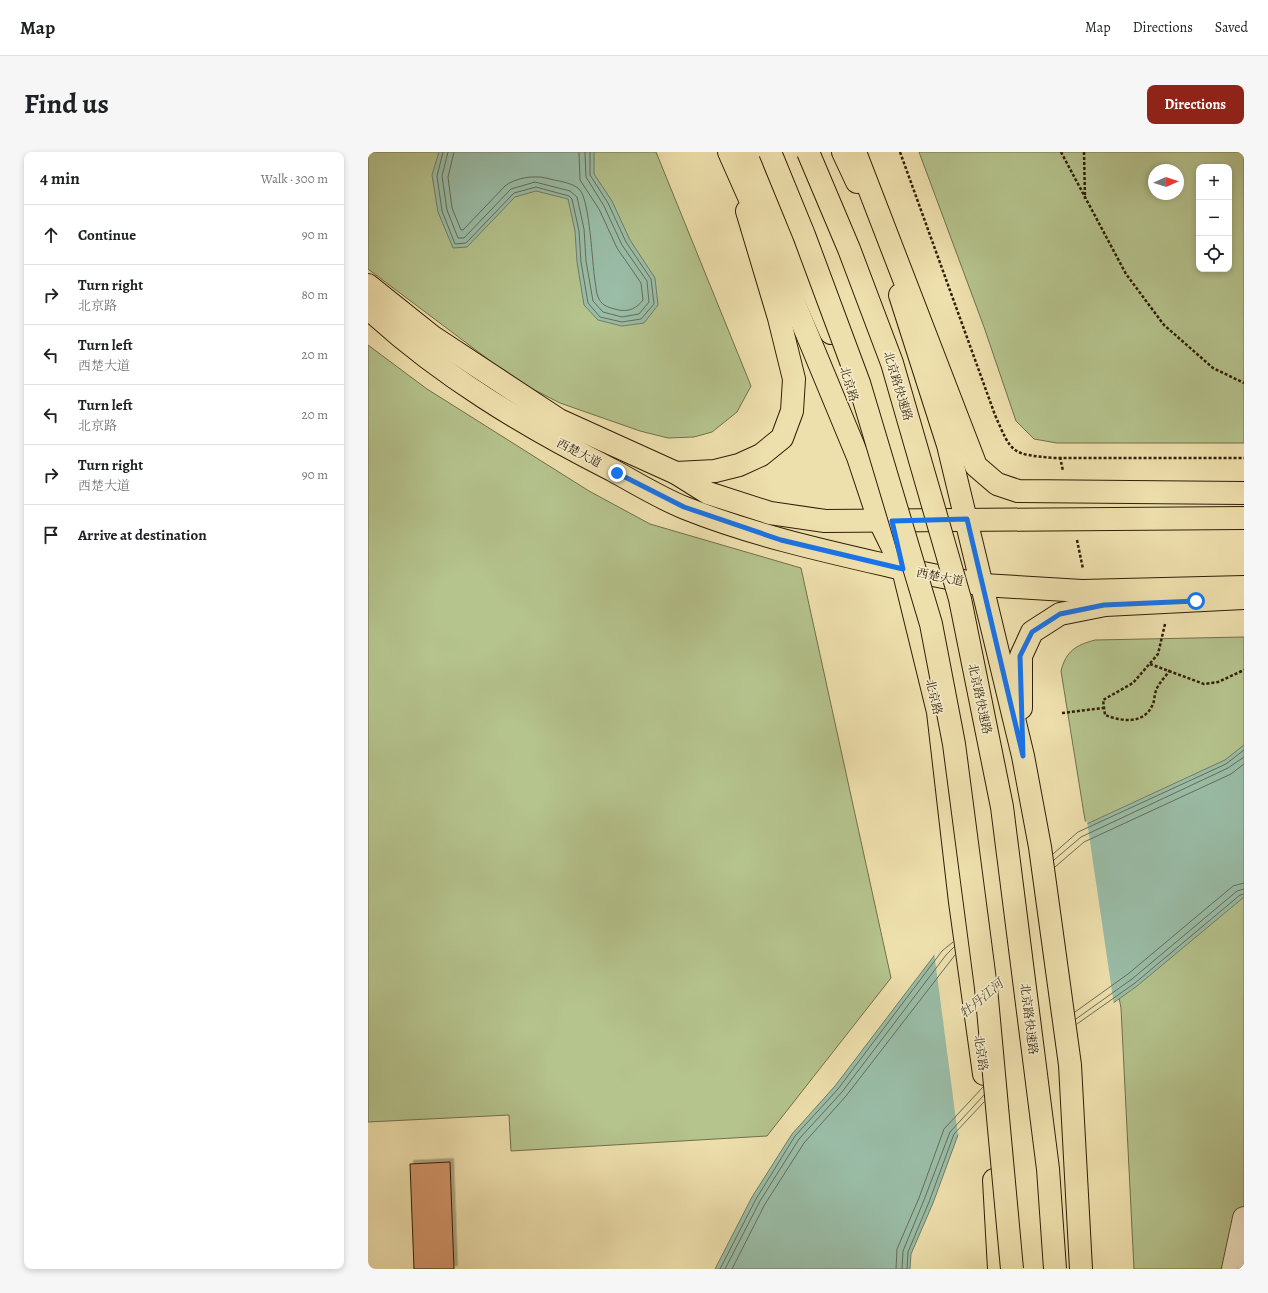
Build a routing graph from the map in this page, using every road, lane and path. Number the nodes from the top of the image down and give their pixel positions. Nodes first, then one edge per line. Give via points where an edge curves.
1 (770, 152) edge
2 (808, 152) edge
3 (843, 152) edge
4 (850, 152) edge
5 (855, 152) edge
6 (900, 152) edge
7 (1060, 152) edge
8 (1084, 152) edge
9 (737, 153) edge
10 (1085, 201) junction
11 (368, 285) edge
12 (904, 306) junction
13 (368, 308) edge
14 (1244, 383) edge
15 (1244, 458) edge
16 (676, 473) junction
17 (1244, 493) edge
18 (1244, 518) edge
19 (967, 519) junction
20 (886, 521) junction
21 (903, 569) junction
22 (983, 585) junction
23 (1244, 587) edge
24 (1244, 598) edge
25 (1166, 620) dead end
26 (1150, 664) junction
27 (1170, 670) junction
28 (1244, 670) edge
29 (1103, 708) junction
30 (1062, 713) dead end
31 (1023, 756) junction
32 (1244, 1218) edge
33 (999, 1269) edge
34 (1012, 1269) edge
35 (1054, 1269) edge
36 (1081, 1269) edge
37 (1233, 1269) edge

1 - 34 main road, bridge via 859,383 931,624 954,744 986,988
2 - 35 main road, 北京路快速路, bridge via 849,249 892,363 960,600 1002,807 1048,1169
3 - 12 main road
4 - 12 main road
5 - 17 main road via 976,466 997,484 1018,491
6 - 15 path via 995,416 1006,441 1015,452 1054,458
7 - 10 path
8 - 10 path
9 - 16 main road via 794,380 792,411 782,438 762,455 739,465 715,471
9 - 20 main road, 北京路 via 768,240
10 - 14 path via 1126,274 1164,325 1213,368
11 - 16 main road, 西楚大道 via 433,337 559,420
12 - 19 main road via 948,445
13 - 21 main road, 西楚大道 via 464,384 550,438 684,507 781,540
16 - 20 main road, 西楚大道 via 708,493 770,513 825,521
18 - 19 main road, 西楚大道
19 - 20 main road, 西楚大道
19 - 22 main road
20 - 21 main road, 北京路
21 - 22 main road, 西楚大道
21 - 33 main road, 北京路 via 938,712 960,902 991,1122
22 - 23 main road, 西楚大道 via 1082,591
22 - 31 main road
24 - 31 main road via 1104,605 1060,614 1032,632 1020,656
25 - 26 path via 1158,654
26 - 27 path
26 - 29 path via 1133,683 1103,700
27 - 28 path via 1204,684 1218,682
27 - 29 path via 1157,688 1152,707 1143,717 1132,721 1116,719 1105,716
29 - 30 path
31 - 36 main road via 1040,847 1070,1064
32 - 37 street

